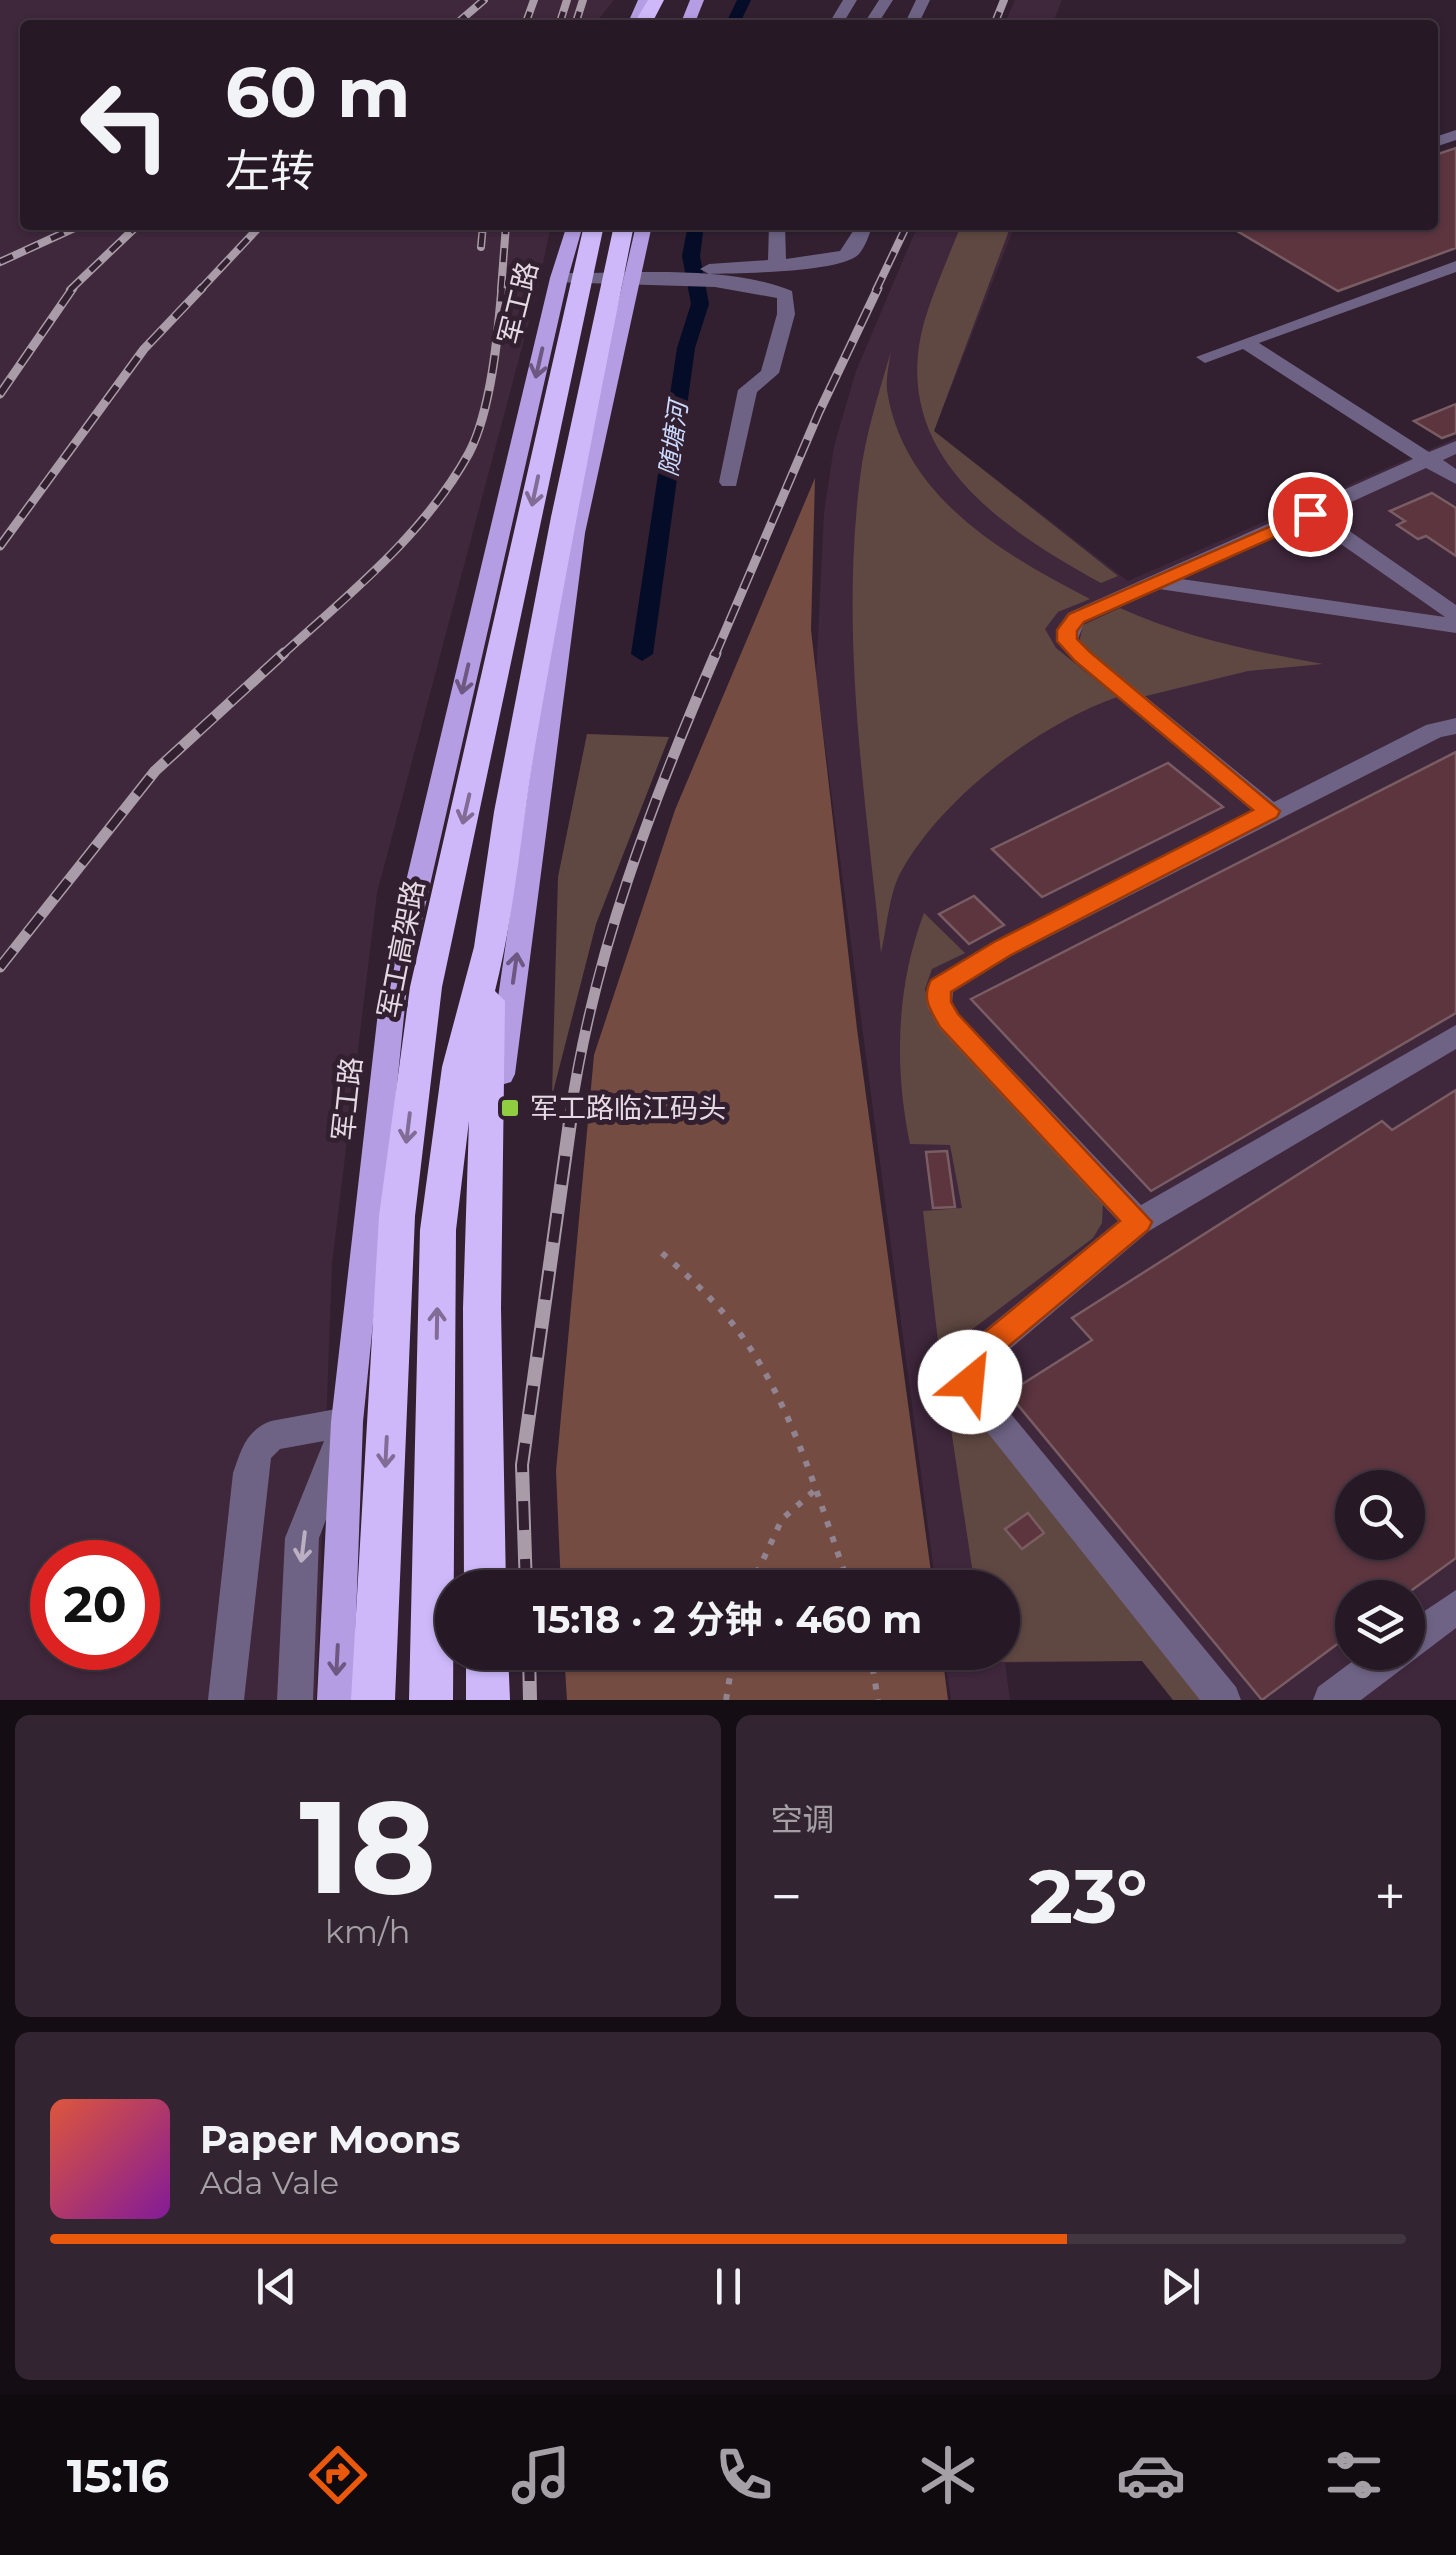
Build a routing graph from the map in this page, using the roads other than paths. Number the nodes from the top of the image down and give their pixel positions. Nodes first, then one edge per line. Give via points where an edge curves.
1 (573, 230) edge
2 (575, 230) edge
3 (593, 230) edge
4 (623, 230) edge
5 (643, 230) edge
6 (778, 230) edge
7 (864, 230) edge
8 (777, 265) junction
9 (1456, 266) edge
10 (560, 273) junction
11 (633, 275) junction
12 (724, 276) junction
13 (570, 326) junction
14 (1246, 342) junction
15 (1205, 357) dead end
16 (1456, 448) edge
17 (1422, 457) junction
18 (1456, 478) edge
19 (729, 482) dead end
20 (1310, 514) junction
21 (1158, 582) junction
22 (1456, 615) edge
23 (1456, 626) edge
24 (1456, 726) edge
25 (1269, 811) junction
26 (490, 947) junction
27 (1456, 1036) edge
28 (1138, 1222) junction
29 (347, 1422) junction
30 (472, 1570) edge
31 (485, 1570) edge
32 (1456, 1607) edge
33 (1425, 1631) edge
34 (473, 1670) edge
35 (487, 1670) edge
36 (1372, 1670) edge
37 (226, 1700) edge
38 (295, 1700) edge
39 (334, 1700) edge
40 (374, 1700) edge
41 (431, 1700) edge
42 (473, 1700) edge
43 (488, 1700) edge
44 (1223, 1700) edge
45 (1332, 1700) edge

1 - 10 main road, 军工路
2 - 13 highway
3 - 13 highway, 军工高架路
4 - 26 highway via 563,517
5 - 11 main road
6 - 8 street
7 - 8 street via 846,255
8 - 12 street
9 - 14 street
10 - 11 street
10 -> 29 main road, 军工路 via 394,986
11 - 12 street
30 -> 11 main road via 478,1234 562,609
12 - 19 street via 786,295 770,372 748,390
13 -> 40 highway, 军工高架路 via 426,987 397,1216
14 - 15 street
14 - 17 street
16 - 17 street
17 - 18 street
17 - 20 street
20 - 21 street
20 - 22 street
21 - 23 street
21 - 25 street via 1076,618 1067,641
24 - 25 street via 1434,730
25 - 28 street via 940,987 938,1003 949,1021
26 - 31 highway
41 -> 26 highway via 438,1230 459,1067
27 - 28 street
28 - 44 street via 966,1370 991,1412
29 - 37 street via 271,1436 257,1450
29 -> 38 street via 302,1538
29 -> 39 main road, 军工路
32 - 33 street
34 - 42 main road
35 - 43 highway
36 - 45 street

